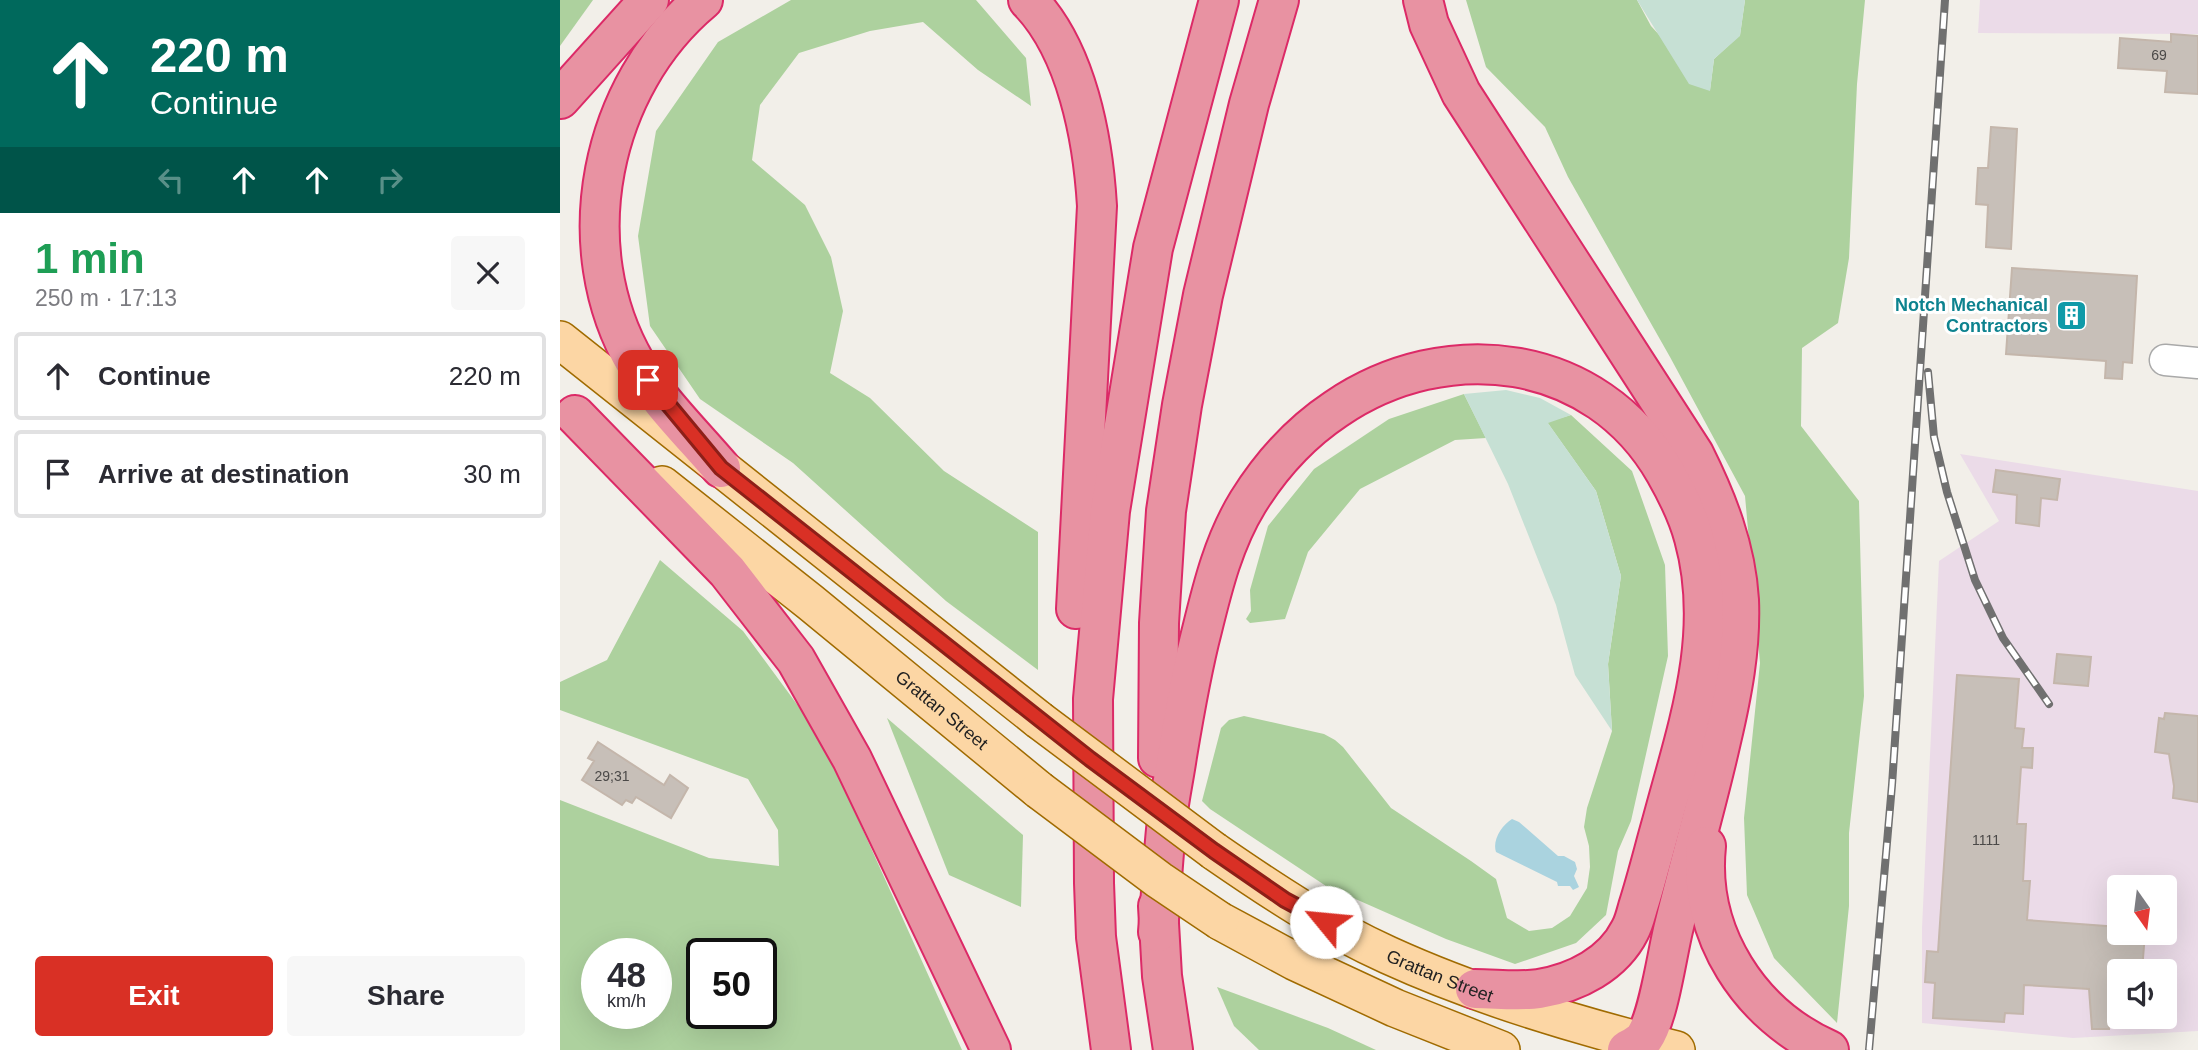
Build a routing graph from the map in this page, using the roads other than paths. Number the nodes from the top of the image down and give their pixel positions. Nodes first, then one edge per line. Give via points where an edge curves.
1 (649, 0) edge
2 (704, 0) edge
3 (1028, 0) edge
4 (1219, 0) edge
5 (1279, 0) edge
6 (1423, 0) edge
7 (560, 99) edge
8 (560, 340) edge
9 (2165, 360) dead end
10 (2198, 363) edge
11 (567, 409) edge
12 (721, 468) junction
13 (1714, 771) junction
14 (1094, 883) junction
15 (1158, 932) junction
16 (1475, 989) junction
17 (1648, 1047) edge
18 (991, 1050) edge
19 (1111, 1050) edge
20 (1173, 1050) edge
21 (1501, 1050) edge
22 (1829, 1050) edge

1 - 7 highway
2 - 12 highway via 658,47 624,107 603,181 600,243 614,314 637,365
3 - 14 highway via 1058,42 1075,85 1095,175 1074,637
4 - 14 highway via 1153,248 1110,511 1093,699
5 - 15 highway via 1203,295 1166,511 1159,623
6 - 13 highway via 1429,24 1461,93 1694,454 1721,511 1734,559 1739,625 1732,691
8 - 12 main road, Grattan Street
9 - 10 street
11 - 18 highway via 727,571 796,660 852,759
11 - 21 main road, Grattan Street, bridge via 1039,790 1159,880 1220,921 1294,961 1395,1009
12 - 16 main road, Grattan Street, bridge via 1039,720 1214,851 1285,900 1376,948
13 - 17 highway via 1656,1008 1645,1036
13 - 22 highway via 1705,853 1706,886 1719,940 1740,979 1758,1000 1797,1033
14 - 19 highway via 1097,950
15 - 16 highway via 1167,817 1194,660 1220,561 1247,504 1298,439 1357,396 1426,370 1467,364 1520,367 1553,376 1605,403 1652,452 1695,541 1705,632 1687,729 1631,929 1593,971 1568,982 1537,989
15 - 20 highway
16 - 17 main road, Grattan Street

